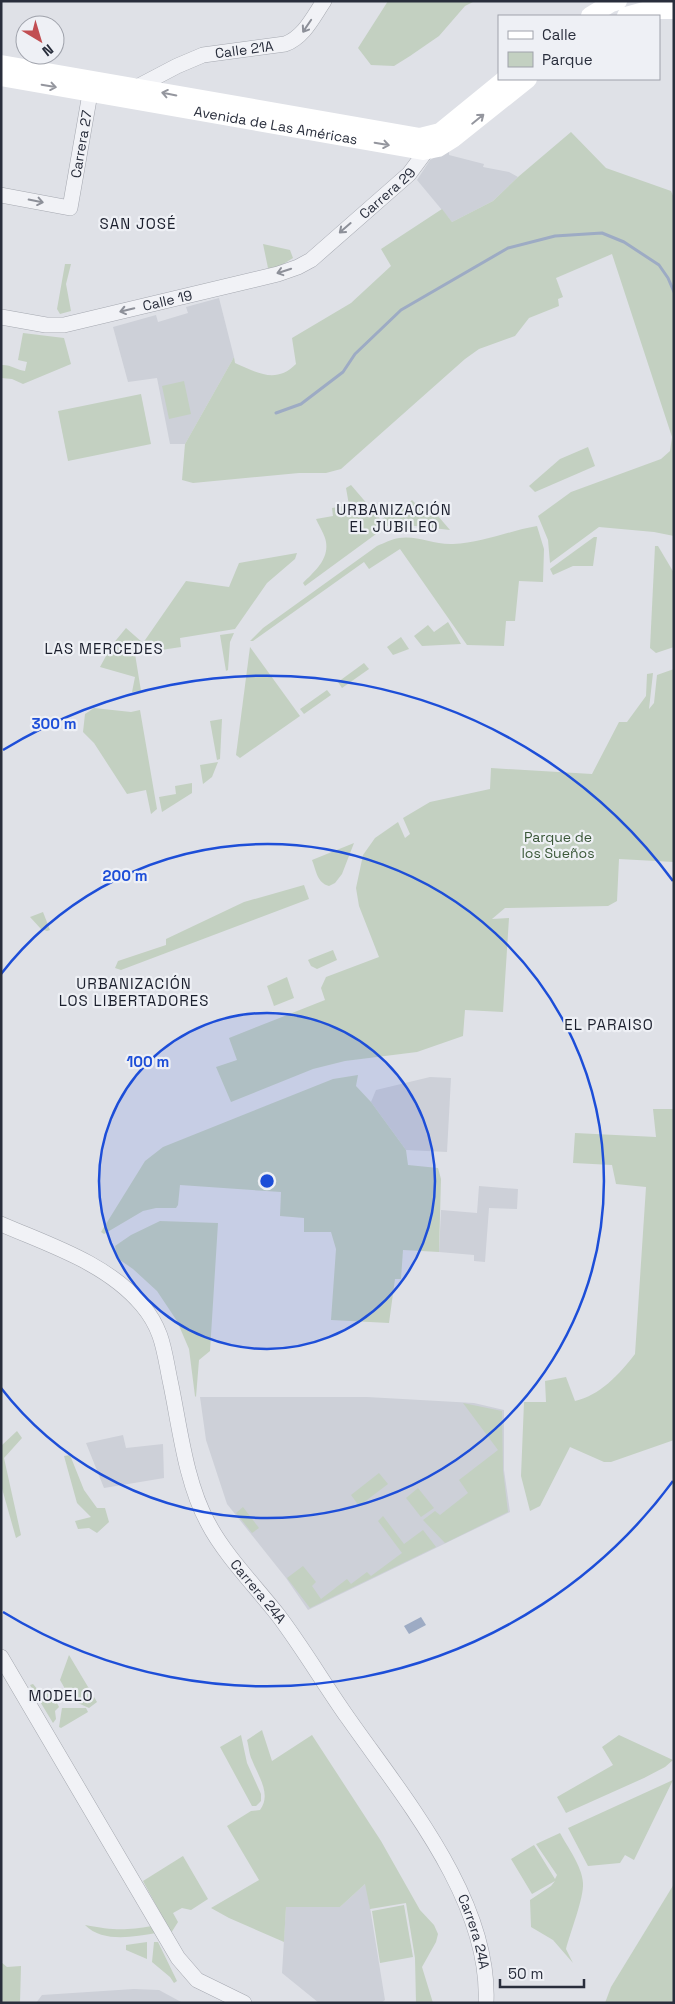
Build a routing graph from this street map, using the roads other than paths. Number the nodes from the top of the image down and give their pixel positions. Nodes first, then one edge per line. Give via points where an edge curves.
1 (324, 1) edge
2 (615, 7) edge
3 (674, 10) edge
4 (593, 15) edge
5 (630, 15) edge
6 (1, 64) edge
7 (1, 77) edge
8 (504, 80) edge
9 (527, 80) edge
10 (91, 87) junction
11 (136, 87) junction
12 (440, 132) junction
13 (427, 150) junction
14 (1, 195) edge
15 (325, 246) joint
16 (1, 316) edge
17 (1, 1224) edge
18 (1, 1657) edge
19 (244, 2003) edge
20 (486, 2003) edge

1 -> 11 street, Calle 21A via 294,40 203,55
2 - 4 main road
3 - 5 main road via 648,10
6 - 10 main road, Avenida de Las Américas
7 -> 10 main road, Avenida de Las Américas
8 - 12 main road
13 -> 9 main road, Avenida de Las Américas via 438,148 454,138
10 - 11 main road, Avenida de Las Américas
10 -> 13 main road, Avenida de Las Américas
14 -> 10 street, Carrera 27 via 70,208
12 -> 11 main road, Avenida de Las Américas via 420,137
12 - 13 street, Carrera 29
13 -> 15 street, Carrera 29 via 409,174
15 -> 16 street, Calle 19 via 311,260 278,274 64,325 46,325
17 - 20 street, Carrera 24A via 106,1274 142,1305 156,1327 164,1348 189,1470 208,1523 292,1634 412,1810 452,1875 473,1921 484,1962
18 - 19 street via 178,1958 197,1980

